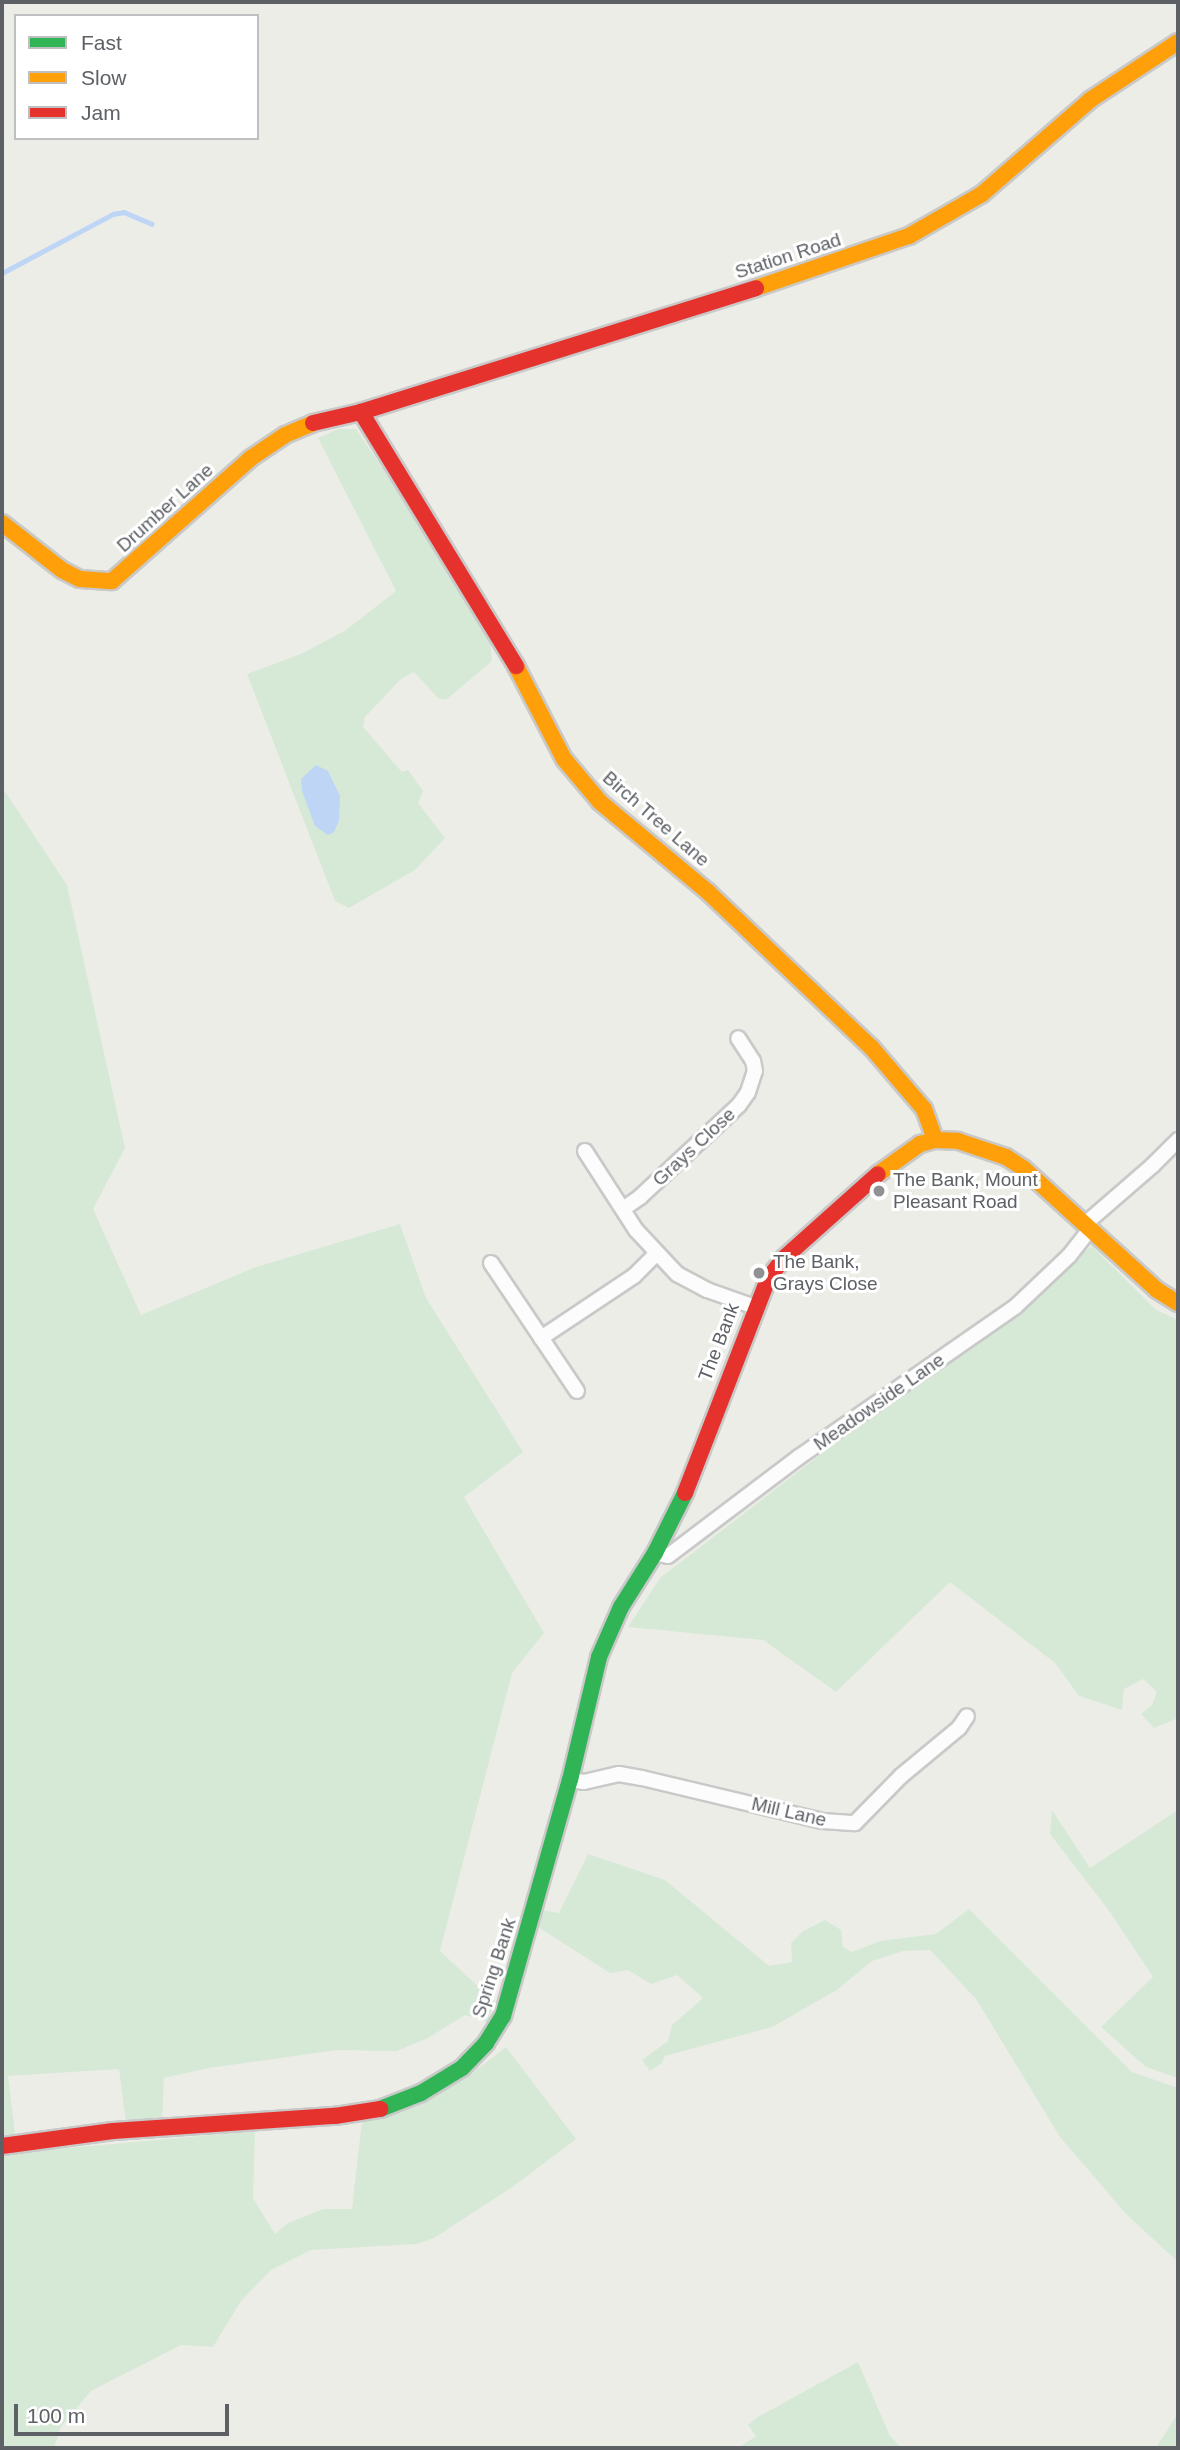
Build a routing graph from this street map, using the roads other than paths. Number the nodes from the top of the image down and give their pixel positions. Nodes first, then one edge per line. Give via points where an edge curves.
1 (1178, 42) edge
2 (361, 412) junction
3 (2, 523) edge
4 (738, 1038) dead end
5 (935, 1140) junction
6 (1178, 1140) edge
7 (585, 1151) dead end
8 (623, 1209) junction
9 (1087, 1226) junction
10 (656, 1254) junction
11 (491, 1263) dead end
12 (1178, 1303) edge
13 (755, 1307) junction
14 (541, 1338) junction
15 (577, 1391) dead end
16 (655, 1553) junction
17 (638, 1583) joint
18 (967, 1716) dead end
19 (570, 1780) junction
20 (2, 2146) edge

1 - 2 street, Station Road via 1090,100 982,194 909,236
2 - 3 street, Drumber Lane via 312,423 262,450 112,581 80,579 62,570
2 - 5 street, Birch Tree Lane via 482,607 564,759 600,802 708,892 871,1047 924,1109
4 - 8 street, Grays Close via 755,1071 748,1092
5 - 9 street via 958,1141 1006,1157
5 - 13 street, The Bank via 894,1160 801,1241 768,1279
6 - 9 street, Meadowside Lane
7 - 8 street
8 - 10 street
9 - 12 street via 1157,1290
9 - 16 street, Meadowside Lane via 1069,1256 1015,1307 799,1457 668,1556
10 - 13 street via 693,1284
10 - 14 street via 634,1276
11 - 14 street
13 - 16 street, The Bank via 680,1506
14 - 15 street
16 - 17 street, The Bank
17 - 19 street, Spring Bank via 609,1629 599,1657
18 - 19 street, Mill Lane via 855,1823 823,1821 619,1774 584,1782
19 - 20 street, Spring Bank via 503,2016 495,2032 462,2068 383,2109 113,2131

